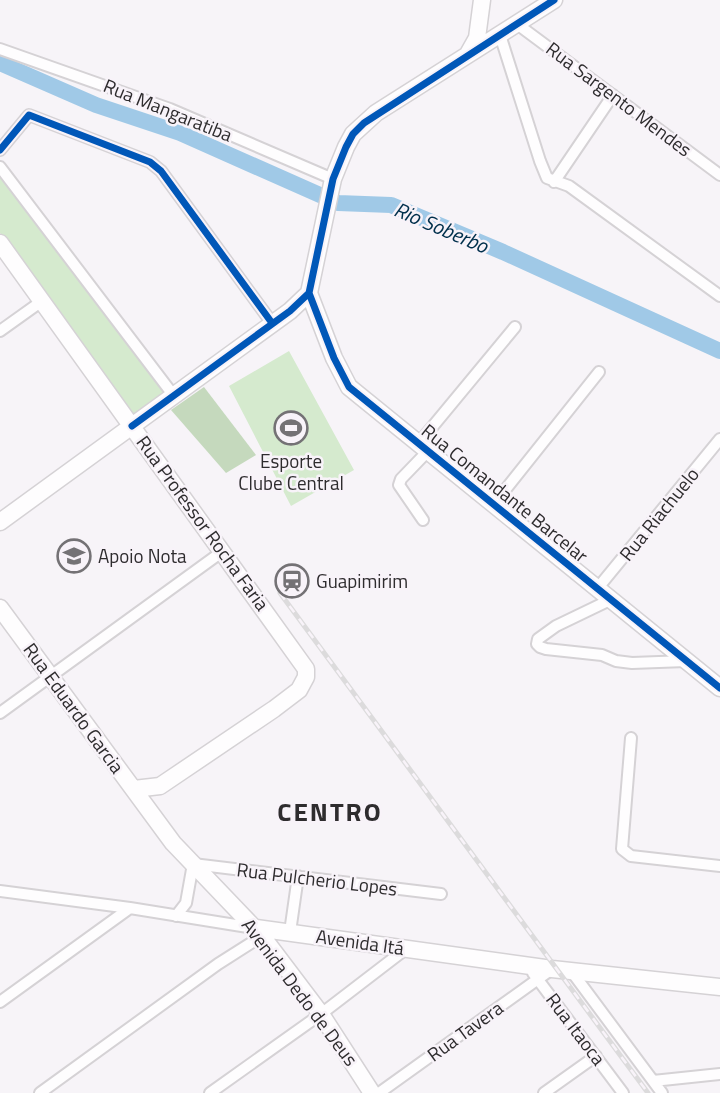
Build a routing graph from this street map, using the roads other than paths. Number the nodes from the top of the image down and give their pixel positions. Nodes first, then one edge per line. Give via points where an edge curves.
1 (482, 0) edge
2 (554, 0) edge
3 (517, 23) junction
4 (488, 39) junction
5 (0, 49) edge
6 (613, 95) junction
7 (0, 150) edge
8 (0, 167) edge
9 (720, 175) edge
10 (554, 182) junction
11 (331, 185) junction
12 (0, 243) edge
13 (309, 293) junction
14 (720, 296) edge
15 (42, 301) junction
16 (272, 323) junction
17 (515, 327) dead end
18 (0, 331) edge
19 (599, 372) dead end
20 (174, 396) junction
21 (132, 426) junction
22 (720, 439) edge
23 (423, 447) junction
24 (493, 505) junction
25 (423, 520) dead end
26 (0, 522) edge
27 (223, 551) junction
28 (597, 589) junction
29 (612, 599) junction
30 (0, 608) edge
31 (686, 661) junction
32 (51, 675) junction
33 (719, 685) edge
34 (0, 713) edge
35 (631, 738) dead end
36 (160, 786) junction
37 (134, 789) junction
38 (147, 808) junction
39 (192, 864) junction
40 (720, 866) edge
41 (298, 876) junction
42 (0, 891) edge
43 (441, 894) dead end
44 (186, 903) junction
45 (130, 908) junction
46 (176, 916) junction
47 (194, 919) junction
48 (237, 926) junction
49 (259, 932) junction
50 (290, 932) junction
51 (242, 947) junction
52 (407, 948) junction
53 (527, 966) junction
54 (552, 969) junction
55 (572, 971) junction
56 (538, 979) junction
57 (720, 987) edge
58 (0, 1002) edge
59 (321, 1014) junction
60 (596, 1056) junction
61 (720, 1074) edge
62 (653, 1081) junction
63 (40, 1093) edge
64 (210, 1093) edge
65 (372, 1093) edge
66 (379, 1093) edge
67 (544, 1093) edge
68 (624, 1093) edge
69 (662, 1093) edge

1 - 4 main road
2 - 3 main road
3 - 4 main road
3 - 6 street, Rua Sargento Mendes
4 - 10 street via 547,178
4 - 11 main road via 363,123 346,147
5 - 11 street, Rua Mangaratiba via 170,109
6 - 9 street, Rua Sargento Mendes
6 - 10 street
7 - 16 street via 29,115 150,162
8 - 20 street
10 - 14 street via 569,186
11 - 13 main road
12 - 15 main road, Rua Professor Rocha Faria
13 - 16 main road
13 - 23 main road, Rua Comandante Barcelar via 349,387
15 - 18 street
15 - 21 main road, Rua Professor Rocha Faria
16 - 20 main road
17 - 23 street
19 - 24 street
20 - 21 main road
21 - 26 main road
21 - 27 main road, Rua Professor Rocha Faria
22 - 28 street, Rua Riachuelo
23 - 24 main road, Rua Comandante Barcelar
23 - 25 street via 399,485
24 - 28 main road, Rua Comandante Barcelar
27 - 32 street
27 - 36 main road, Rua Professor Rocha Faria via 306,669 303,684 290,698
28 - 29 main road, Rua Comandante Barcelar
29 - 31 main road, Rua Comandante Barcelar
29 - 31 street via 556,626 537,644 632,663
30 - 32 main road, Rua Eduardo Garcia
31 - 33 main road, Rua Comandante Barcelar
32 - 34 street
32 - 37 main road, Rua Eduardo Garcia
35 - 40 street via 621,849 631,856
36 - 37 main road
36 - 38 main road
37 - 38 main road, Rua Eduardo Garcia
38 - 39 main road, Avenida Dedo de Deus
39 - 41 street, Rua Pulcherio Lopes
39 - 44 street
39 - 49 main road, Avenida Dedo de Deus
41 - 43 street, Rua Pulcherio Lopes
41 - 50 street
42 - 45 street, Avenida Itá
44 - 46 street
44 - 47 street
45 - 46 street, Avenida Itá
45 - 58 street
46 - 47 street, Avenida Itá
47 - 48 street, Avenida Itá
48 - 49 street, Avenida Itá
48 - 51 street via 247,935
49 - 50 main road, Avenida Itá
49 - 51 street
49 - 59 main road, Avenida Dedo de Deus
50 - 52 main road, Avenida Itá
51 - 63 street
52 - 53 main road, Avenida Itá
52 - 59 street
53 - 54 main road, Avenida Itá
53 - 56 street, Rua Itaoca
54 - 55 main road, Avenida Itá
54 - 56 street, Rua Tavera
55 - 57 main road, Avenida Itá
55 - 62 street
56 - 60 street, Rua Itaoca
56 - 66 street, Rua Tavera
59 - 64 street
59 - 65 main road, Avenida Dedo de Deus
60 - 67 street
60 - 68 street, Rua Itaoca
61 - 62 street
62 - 69 street

